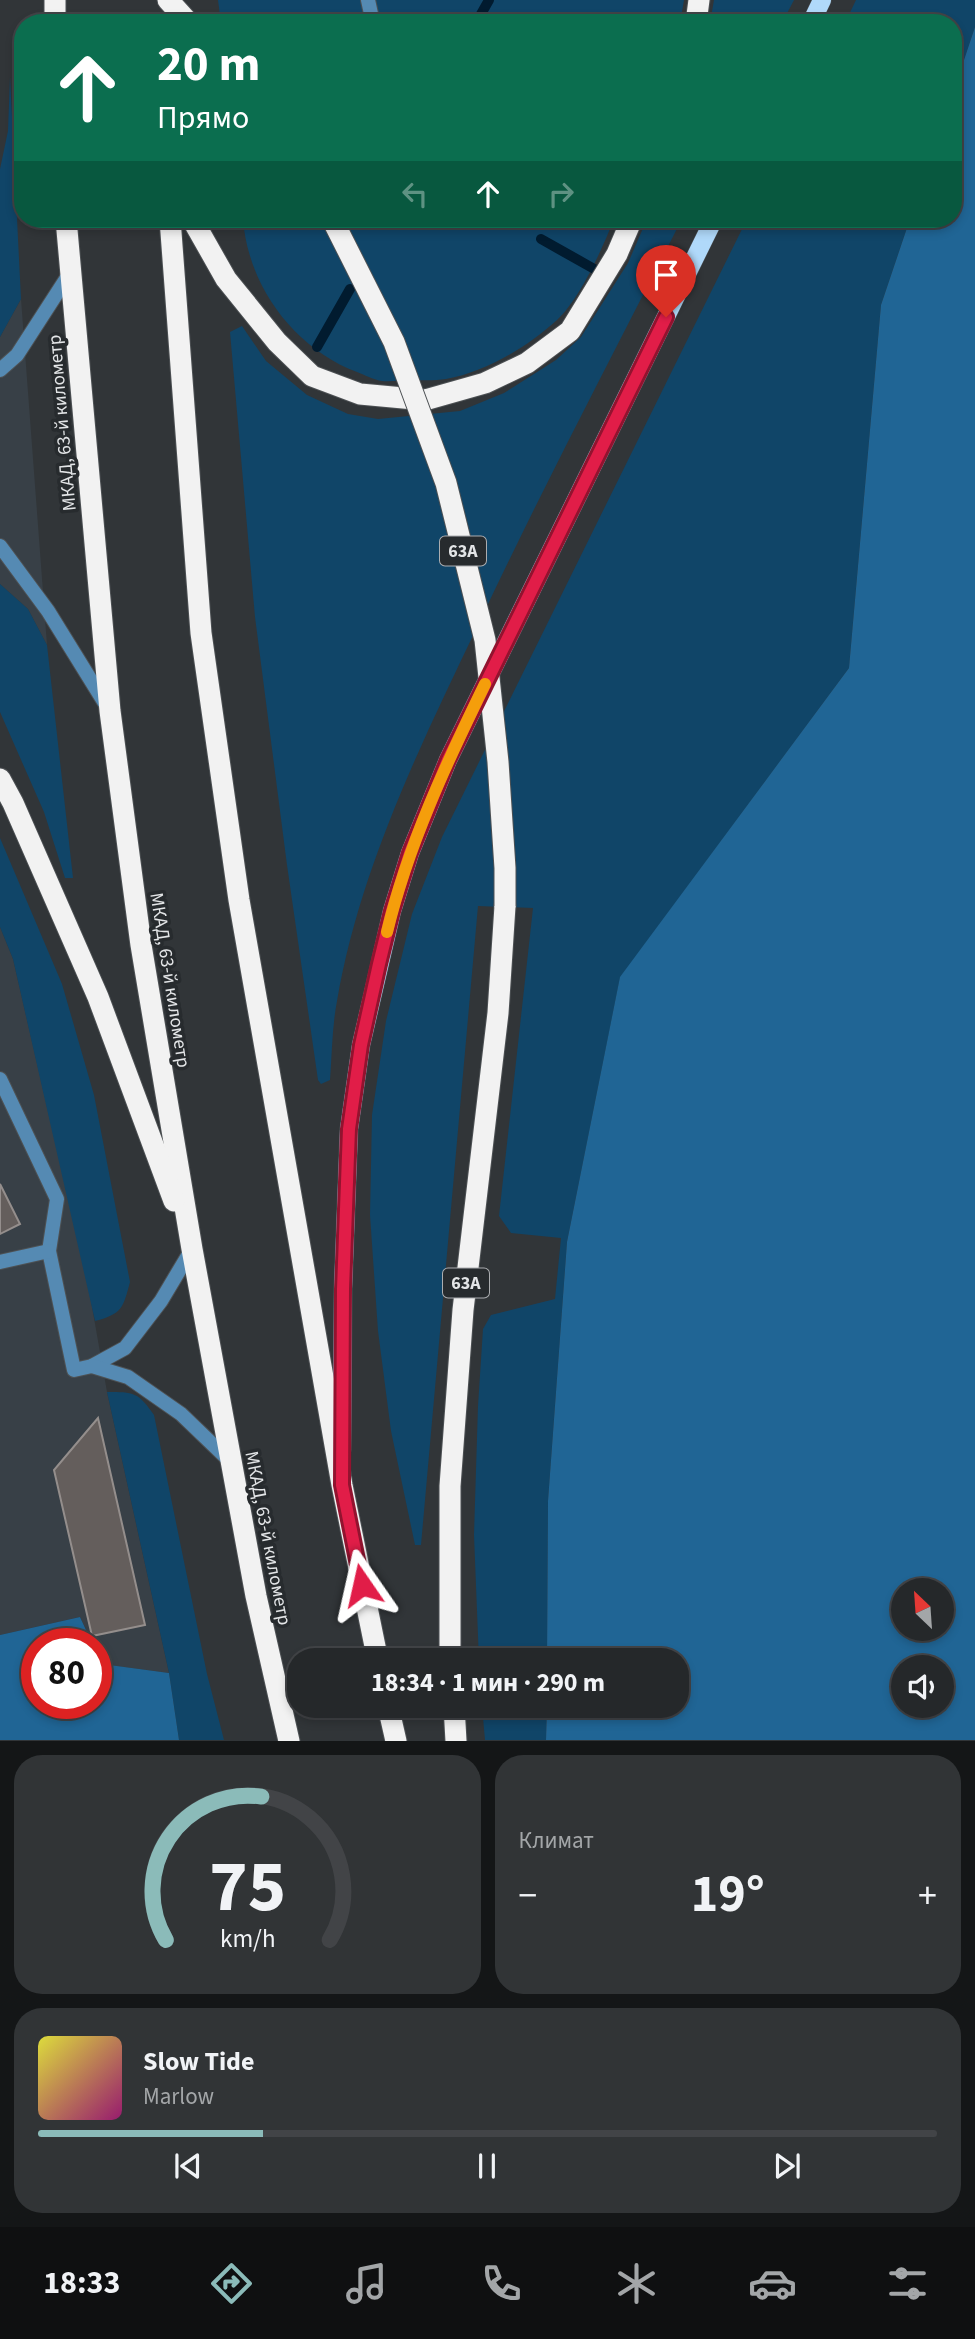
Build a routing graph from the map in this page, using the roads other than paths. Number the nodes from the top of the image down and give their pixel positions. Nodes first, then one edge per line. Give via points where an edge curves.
1 (165, 0) edge
2 (180, 14) edge
3 (67, 228) edge
4 (171, 228) edge
5 (197, 228) edge
6 (337, 228) edge
7 (628, 228) edge
8 (710, 228) edge
9 (70, 273) junction
10 (0, 370) edge
11 (0, 546) edge
12 (110, 711) junction
13 (0, 779) edge
14 (0, 1079) edge
15 (192, 1249) junction
16 (49, 1251) junction
17 (0, 1262) edge
18 (92, 1367) junction
19 (232, 1463) junction
20 (342, 1485) junction
21 (375, 1648) edge
22 (450, 1648) edge
23 (391, 1718) edge
24 (455, 1718) edge
25 (289, 1741) edge
26 (396, 1741) edge
27 (456, 1741) edge

1 - 2 highway
3 - 9 highway, МКАД, 63-й километр
4 - 20 highway via 201,633 239,900
5 - 7 highway via 226,279 277,342 312,376 360,394 425,400 485,383 527,363 570,331
6 - 22 highway, 63A, bridge via 394,342 446,484 485,640 499,775 505,906 498,1013 463,1310 451,1473
8 - 20 main road via 448,760 392,911 361,1045 349,1129
9 - 10 lane via 17,355
9 - 12 highway, МКАД, 63-й километр
11 - 12 lane via 48,611
12 - 15 highway, МКАД, 63-й километр via 141,945
13 - 15 highway via 98,997
14 - 16 lane via 57,1199
15 - 18 lane via 125,1348
15 - 19 highway, МКАД, 63-й километр
16 - 17 lane
16 - 18 lane via 74,1370
18 - 19 lane via 128,1377 181,1414
19 - 25 highway, МКАД, 63-й километр
20 - 21 highway
23 - 26 highway
24 - 27 highway

